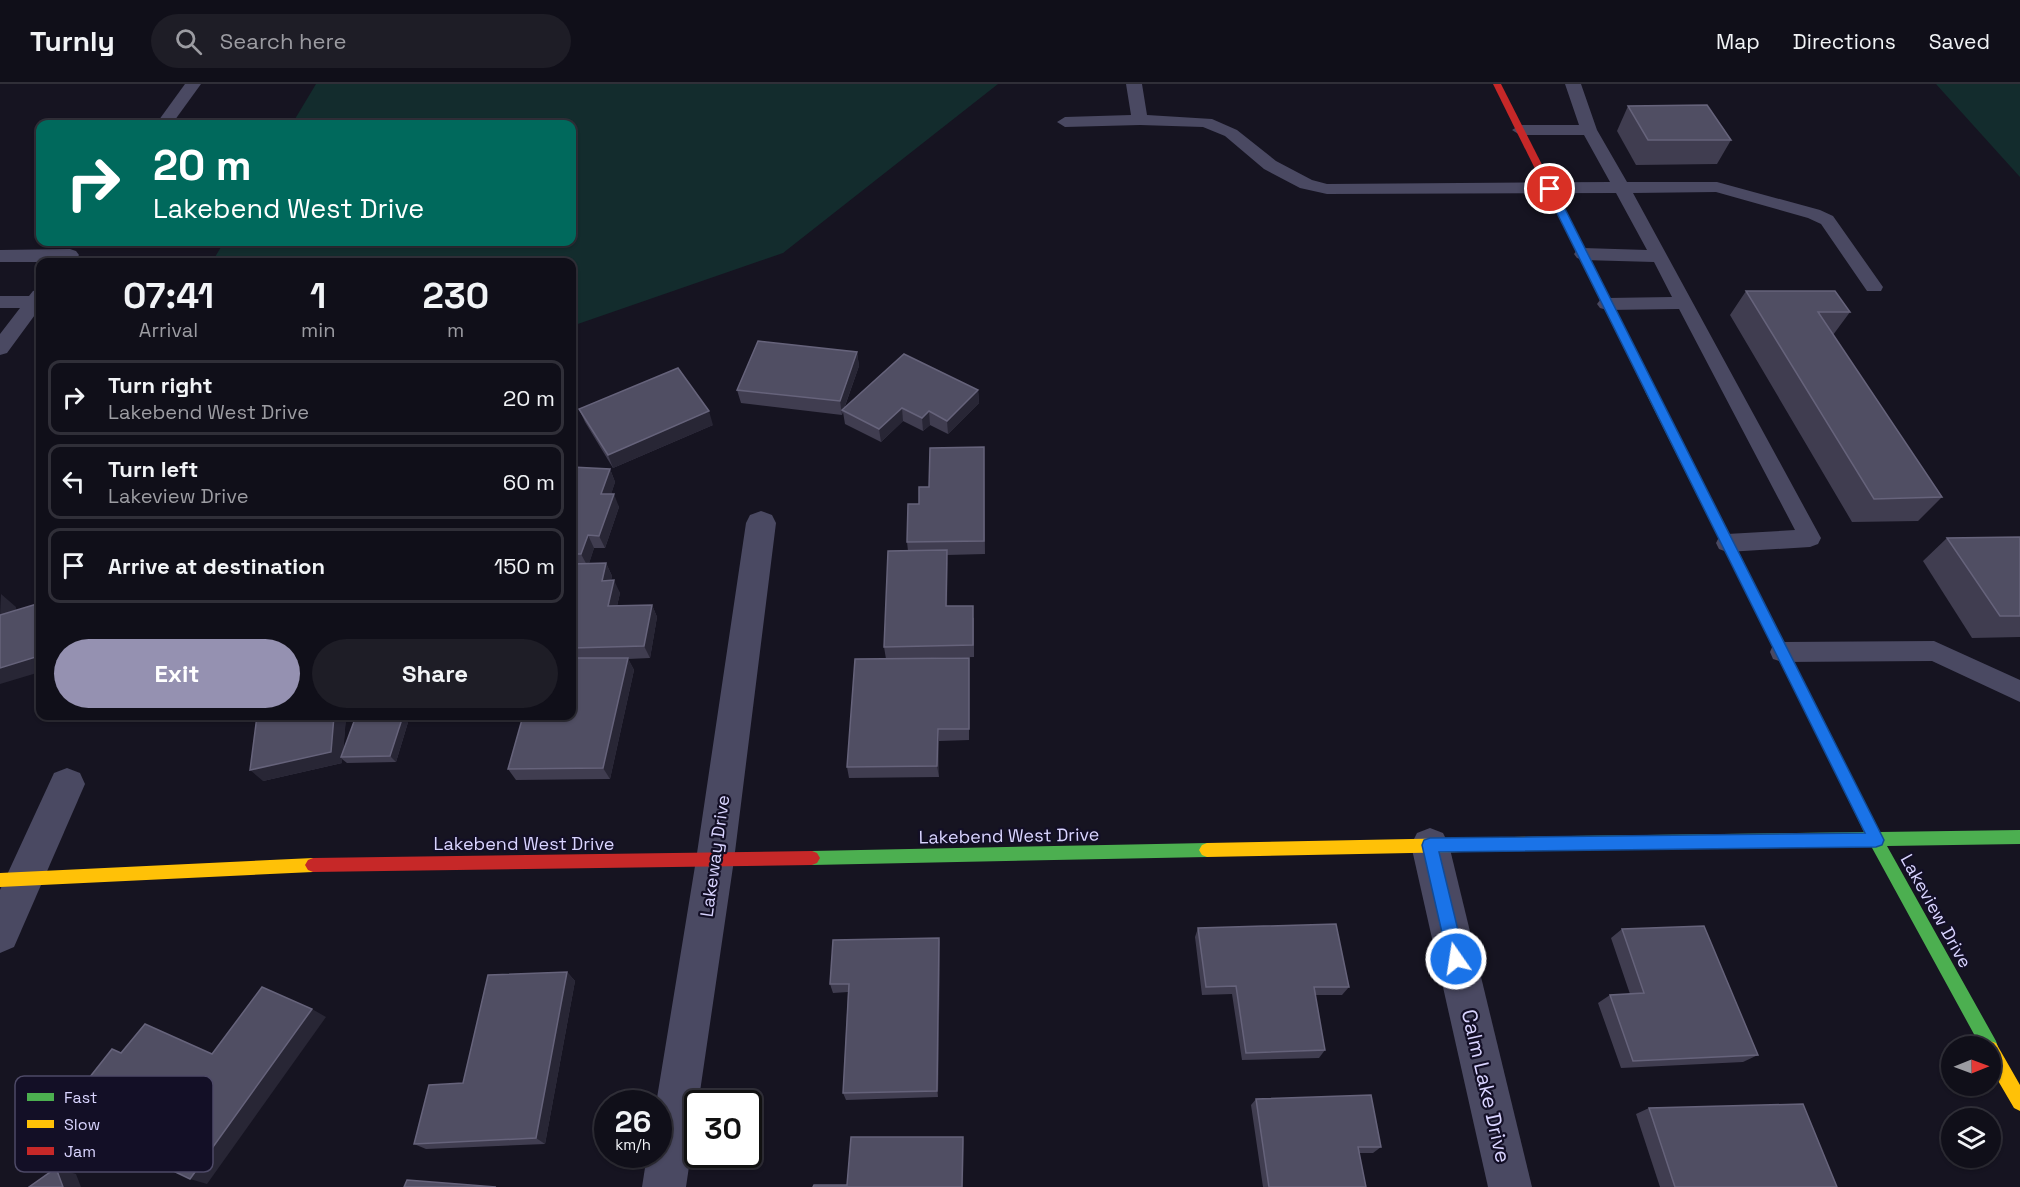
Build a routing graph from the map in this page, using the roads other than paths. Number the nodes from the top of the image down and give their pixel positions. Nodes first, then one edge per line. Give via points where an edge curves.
1 (193, 84) edge
2 (1134, 84) edge
3 (1497, 84) edge
4 (1573, 84) edge
5 (167, 120) edge
6 (1140, 120) junction
7 (1065, 122) dead end
8 (1520, 130) junction
9 (1589, 130) junction
10 (1622, 188) junction
11 (1550, 189) junction
12 (71, 253) edge
13 (1583, 254) junction
14 (0, 256) edge
15 (1660, 256) junction
16 (1874, 287) dead end
17 (36, 298) edge
18 (36, 301) edge
19 (0, 302) edge
20 (1685, 303) junction
21 (1607, 304) junction
22 (0, 348) edge
23 (761, 524) dead end
24 (1727, 543) junction
25 (1782, 652) junction
26 (2020, 691) edge
27 (68, 784) dead end
28 (2020, 837) edge
29 (1876, 840) junction
30 (1430, 845) junction
31 (716, 861) junction
32 (14, 878) edge
33 (0, 934) edge
34 (1983, 1036) edge
35 (2001, 1068) edge
36 (2020, 1102) edge
37 (664, 1187) edge
38 (1510, 1187) edge

1 - 5 lane
2 - 6 lane
3 - 8 street, Lakeview Drive
4 - 9 lane
6 - 7 lane
6 - 11 lane via 1206,122 1231,134 1270,165 1306,184 1327,189
8 - 9 lane
8 - 11 street, Lakeview Drive
9 - 10 lane
10 - 11 lane
10 - 15 lane
10 - 16 lane via 1716,187 1814,214 1827,220
11 - 13 street, Lakeview Drive
12 - 14 lane
13 - 15 lane
13 - 21 street, Lakeview Drive
15 - 20 lane
17 - 19 lane
18 - 22 lane
20 - 21 lane
20 - 24 lane via 1810,538
21 - 24 street, Lakeview Drive
23 - 31 street, Lakeway Drive
24 - 25 street, Lakeview Drive
25 - 26 lane via 1934,651
25 - 29 street, Lakeview Drive
27 - 32 street
28 - 29 street, Lakebend West Drive
29 - 30 street, Lakebend West Drive
29 - 34 street, Lakeview Drive
30 - 31 street, Lakebend West Drive
30 - 38 street, Calm Lake Drive
31 - 32 street, Lakebend West Drive via 365,863
31 - 37 street, Lakeway Drive
32 - 33 street
35 - 36 street, Lakeview Drive

